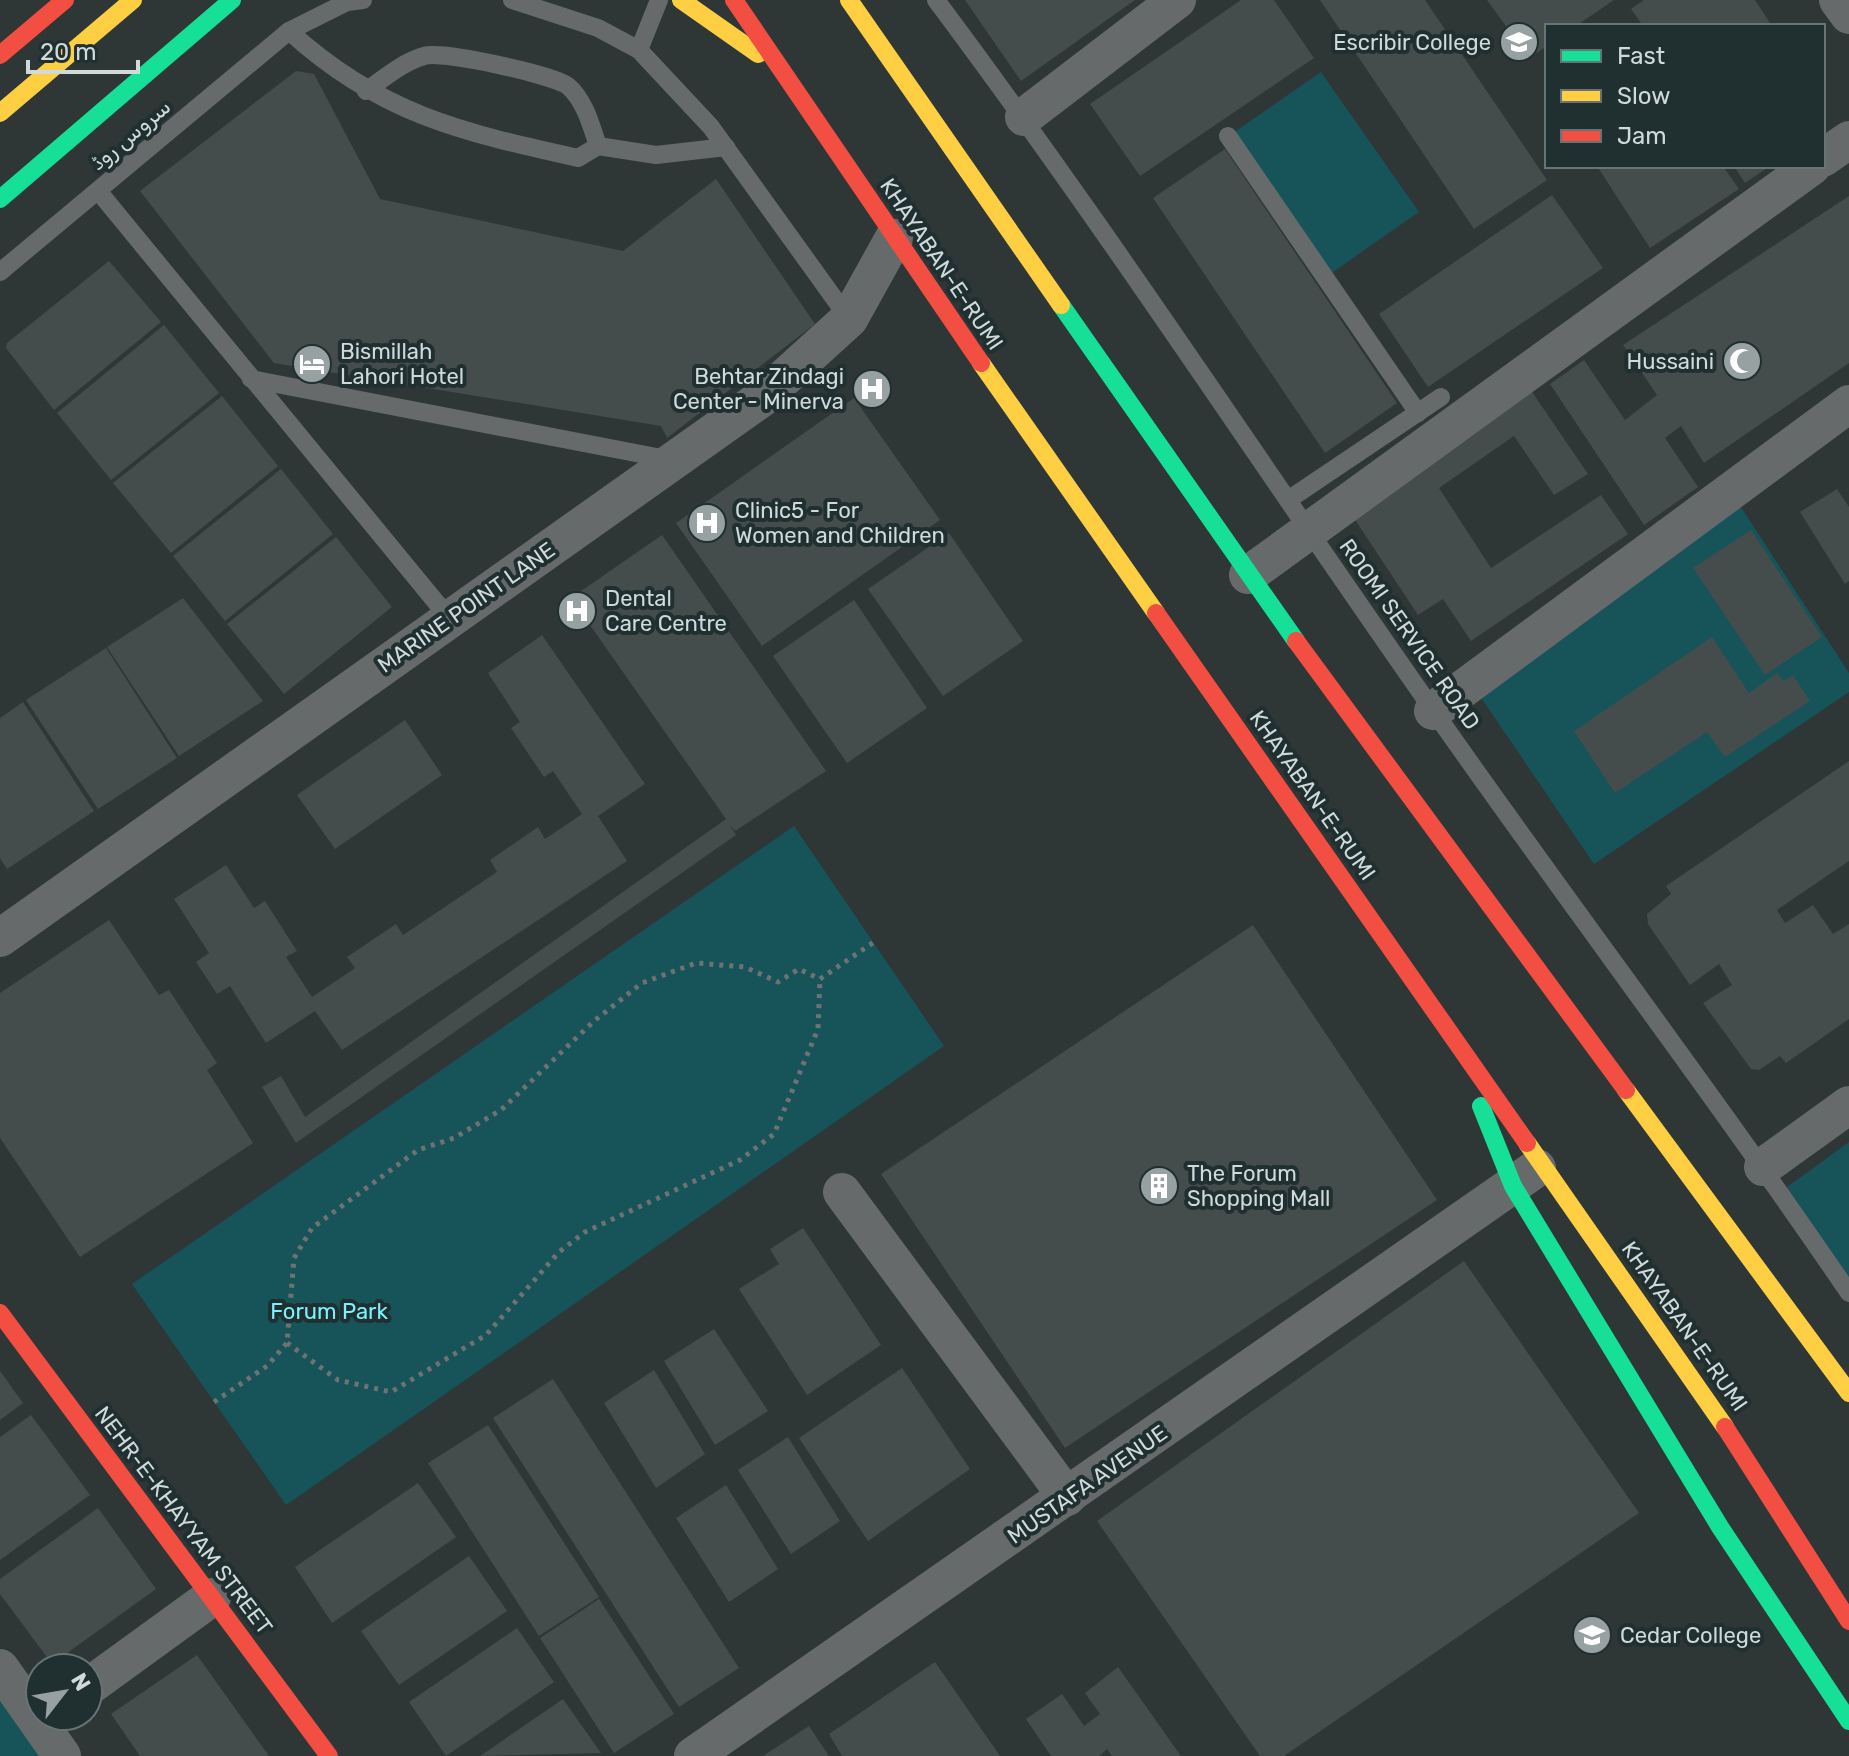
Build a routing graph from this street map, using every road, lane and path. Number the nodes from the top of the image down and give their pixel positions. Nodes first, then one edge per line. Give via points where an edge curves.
1 (65, 0) edge
2 (133, 0) edge
3 (232, 0) edge
4 (363, 0) edge
5 (512, 0) edge
6 (659, 0) edge
7 (681, 0) edge
8 (734, 0) edge
9 (849, 0) edge
10 (936, 0) edge
11 (1177, 0) edge
12 (1838, 0) edge
13 (1849, 15) edge
14 (891, 28) dead end
15 (289, 31) junction
16 (639, 50) junction
17 (0, 55) edge
18 (787, 74) junction
19 (905, 83) junction
20 (366, 91) junction
21 (0, 113) edge
22 (1024, 117) junction
23 (1228, 136) dead end
24 (1849, 140) edge
25 (598, 146) junction
26 (726, 147) junction
27 (1825, 157) edge
28 (1809, 168) edge
29 (99, 192) junction
30 (0, 199) edge
31 (894, 238) junction
32 (0, 272) edge
33 (849, 319) junction
34 (251, 379) junction
35 (1441, 397) dead end
36 (1849, 404) edge
37 (1418, 413) junction
38 (675, 461) junction
39 (1298, 515) junction
40 (1248, 575) junction
41 (449, 618) junction
42 (1433, 711) junction
43 (0, 938) edge
44 (874, 942) dead end
45 (820, 979) junction
46 (1455, 1040) junction
47 (1849, 1105) edge
48 (1543, 1164) junction
49 (1763, 1167) junction
50 (1513, 1186) junction
51 (842, 1192) dead end
52 (1849, 1293) edge
53 (0, 1313) edge
54 (287, 1343) junction
55 (1834, 1373) junction
56 (1849, 1393) edge
57 (214, 1402) dead end
58 (1849, 1404) edge
59 (1067, 1497) junction
60 (212, 1597) junction
61 (1849, 1621) edge
62 (0, 1668) edge
63 (104, 1675) edge
64 (24, 1697) edge
65 (1849, 1721) edge
66 (49, 1732) edge
67 (62, 1756) edge
68 (329, 1756) edge
69 (693, 1756) edge

1 - 17 main road
2 - 21 main road
3 - 30 main road
4 - 15 lane, سروس روڈ via 347,2
5 - 16 lane via 598,28
6 - 16 lane
7 - 18 main road
8 - 18 main road, KHAYABAN-E-RUMI
9 - 19 main road
10 - 22 lane, ROOMI SERVICE ROAD
11 - 22 street
12 - 13 street
14 - 19 main road
15 - 20 lane
15 - 29 lane, سروس روڈ
16 - 26 lane
18 - 31 main road, KHAYABAN-E-RUMI
19 - 40 main road
20 - 25 lane via 460,132 578,158
20 - 25 lane via 409,62 450,53 565,83 584,106
22 - 39 lane, ROOMI SERVICE ROAD
23 - 37 lane
24 - 27 street
25 - 26 lane via 656,155
26 - 33 lane
28 - 39 street
29 - 32 lane, سروس روڈ
29 - 34 lane
31 - 33 street, MARINE POINT LANE
31 - 46 main road, KHAYABAN-E-RUMI
33 - 38 street, MARINE POINT LANE via 762,398
34 - 38 lane
34 - 41 lane
35 - 37 lane
36 - 42 street
37 - 39 lane
38 - 41 street, MARINE POINT LANE
39 - 40 street
39 - 42 lane, ROOMI SERVICE ROAD
40 - 55 main road
41 - 43 street, MARINE POINT LANE
42 - 49 lane, ROOMI SERVICE ROAD
44 - 45 path
45 - 54 path via 799,969 778,982 745,967 696,963 642,983 501,1110 454,1138 418,1150 312,1228 294,1258
45 - 54 path via 818,1029 774,1134 730,1166 585,1232 559,1252 486,1335 391,1392 338,1380
46 - 48 main road, KHAYABAN-E-RUMI
46 - 50 main road
47 - 49 street
48 - 50 street, MUSTAFA AVENUE
48 - 61 main road, KHAYABAN-E-RUMI via 1735,1441
49 - 52 lane, ROOMI SERVICE ROAD
50 - 59 street, MUSTAFA AVENUE
50 - 65 main road via 1720,1527
51 - 59 street
53 - 60 main road, NEHR-E-KHAYYAM STREET
54 - 57 path via 267,1366
55 - 56 main road
55 - 58 main road
59 - 69 street, MUSTAFA AVENUE
60 - 63 street
60 - 68 main road, NEHR-E-KHAYYAM STREET
62 - 64 street
66 - 67 street

